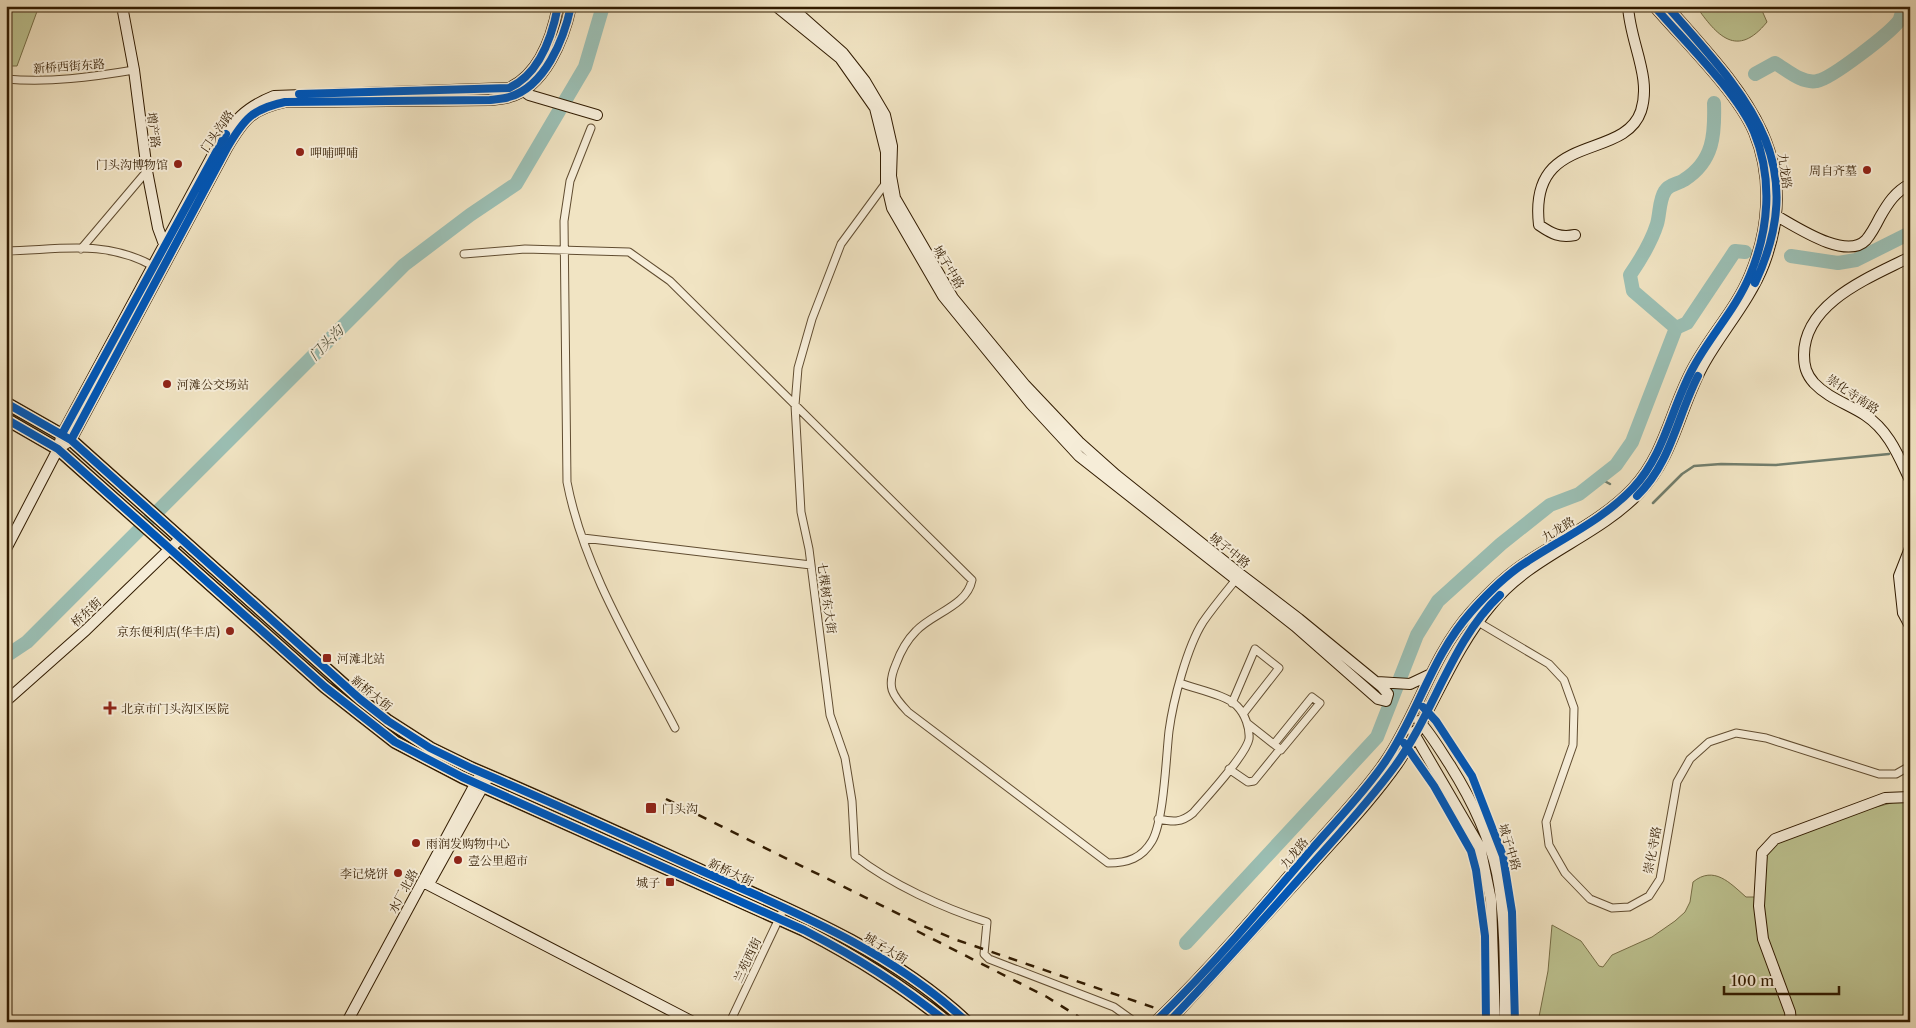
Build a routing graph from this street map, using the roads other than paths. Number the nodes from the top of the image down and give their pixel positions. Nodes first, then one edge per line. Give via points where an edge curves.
1 (122, 6) edge
2 (558, 6) edge
3 (572, 6) edge
4 (776, 6) edge
5 (790, 6) edge
6 (1628, 6) edge
7 (1654, 6) edge
8 (1667, 6) edge
9 (134, 70) junction
10 (6, 79) edge
11 (519, 88) junction
12 (597, 115) dead end
13 (591, 128) dead end
14 (146, 171) junction
15 (889, 179) junction
16 (1910, 184) edge
17 (1775, 215) junction
18 (1575, 235) dead end
19 (168, 248) junction
20 (81, 249) junction
21 (6, 250) edge
22 (566, 250) junction
23 (464, 254) dead end
24 (1910, 257) edge
25 (153, 266) junction
26 (6, 403) edge
27 (795, 406) junction
28 (6, 419) edge
29 (66, 437) junction
30 (58, 449) junction
31 (1910, 480) edge
32 (181, 538) junction
33 (582, 538) junction
34 (169, 548) junction
35 (1910, 548) edge
36 (6, 549) edge
37 (811, 564) junction
38 (1237, 577) junction
39 (1478, 622) junction
40 (1910, 626) edge
41 (1429, 676) junction
42 (1377, 682) junction
43 (1180, 683) junction
44 (6, 701) edge
45 (1232, 703) junction
46 (1411, 713) junction
47 (1242, 714) junction
48 (1246, 723) junction
49 (1406, 724) junction
50 (1422, 725) junction
51 (675, 728) dead end
52 (1260, 733) junction
53 (1415, 736) junction
54 (1277, 747) junction
55 (1240, 755) junction
56 (1910, 766) edge
57 (1229, 769) junction
58 (483, 779) junction
59 (1910, 797) edge
60 (1158, 819) junction
61 (426, 884) junction
62 (781, 913) junction
63 (347, 1022) edge
64 (354, 1022) edge
65 (693, 1022) edge
66 (730, 1022) edge
67 (947, 1022) edge
68 (967, 1022) edge
69 (1135, 1022) edge
70 (1156, 1022) edge
71 (1169, 1022) edge
72 (1495, 1022) edge
73 (1505, 1022) edge
74 (1791, 1022) edge

1 - 9 main road, 增产路
2 - 11 main road via 544,52
3 - 11 main road via 556,50 543,71 528,87
4 - 15 main road, 城子中路 via 840,58 875,108
5 - 15 main road, 城子中路 via 843,53 865,81 884,116 892,146
6 - 18 main road via 1635,50 1644,72 1645,93 1640,113 1631,127 1618,135 1555,164 1543,186 1537,212 1539,225 1552,234 1563,237
7 - 41 main road, 九龙路 via 1738,105 1754,132 1767,189 1767,215 1761,246 1736,302 1693,367 1651,465 1634,487 1587,525 1524,563 1499,585 1470,613 1440,653
8 - 17 main road, 九龙路 via 1725,73 1759,122 1774,168
9 - 10 street, 新桥西街东路 via 54,80
9 - 14 main road, 增产路
11 - 12 main road
11 - 19 main road, 门头沟路 via 300,94 274,96 255,104 238,117 217,147
13 - 22 street via 570,181 564,221
14 - 19 main road, 增产路
14 - 20 street
15 - 27 street, 七棵树东大街 via 841,244 812,319 798,368
15 - 38 main road, 城子中路 via 895,198 953,298 1030,391 1079,442
16 - 17 main road via 1888,202 1865,241 1856,246 1841,248
17 - 39 main road, 九龙路 via 1764,264 1740,311 1696,380 1672,442 1654,476 1620,512 1516,580 1493,601
19 - 25 main road, 门头沟路
19 - 29 main road, 门头沟路
20 - 21 street
20 - 25 street via 115,250
22 - 23 street via 525,249
22 - 27 street via 629,252 646,262 670,281
22 - 33 street via 567,482
24 - 31 main road, 崇化寺南路 via 1862,282 1815,317 1804,347 1804,368 1826,393 1866,416 1887,434
25 - 29 main road, 门头沟路
26 - 29 main road, 新桥大街
27 - 37 street, 七棵树东大街 via 801,512
27 - 60 street via 972,580 970,589 960,600 916,631 900,653 890,678 894,697 908,712 1108,863 1126,863 1141,855 1153,840
28 - 30 main road, 新桥大街
29 - 30 main road, 门头沟路
29 - 32 main road, 新桥大街
30 - 34 main road, 新桥大街
30 - 36 main road, 门头沟路
32 - 34 main road, 桥东街
32 - 58 main road, 新桥大街 via 335,678 388,721
33 - 37 street
33 - 51 street via 601,586
34 - 44 main road, 桥东街 via 86,630
34 - 58 main road, 新桥大街 via 371,725 423,758
35 - 40 main road via 1899,576 1903,613
37 - 69 street, 七棵树东大街 via 830,715 845,758 852,801 855,856 876,873 987,922 984,954 989,959 1114,1007
38 - 42 main road, 城子中路 via 1300,619
38 - 42 main road, 城子中路 via 1378,699 1386,700 1388,694
38 - 43 street via 1202,624
39 - 50 main road, 九龙路 via 1451,665
39 - 56 street, 崇化寺路 via 1548,664 1564,680 1574,708 1572,745 1546,822 1549,845 1565,873 1590,899 1612,908 1629,907 1649,896 1660,879 1677,782 1690,760 1709,742 1736,733 1766,738 1879,774 1896,774
41 - 42 main road via 1410,684
41 - 46 main road, 九龙路
43 - 45 street
43 - 60 street via 1170,728
45 - 47 street
45 - 47 street via 1255,649 1278,668
46 - 49 main road, 九龙路
46 - 50 main road, 城子中路
47 - 48 street
48 - 52 street
48 - 55 street via 1249,739
49 - 53 main road
49 - 70 main road, 九龙路 via 1367,787
50 - 53 main road, 九龙路
50 - 73 main road, 城子中路 via 1462,784 1492,852 1501,912
52 - 54 street
52 - 55 street
53 - 71 main road, 九龙路 via 1357,814
53 - 72 main road via 1480,847 1491,900
54 - 54 street via 1320,703 1312,697
54 - 57 street via 1254,781 1248,782
55 - 57 street
57 - 60 street via 1185,820 1174,823
58 - 61 main road, 水厂北路
58 - 62 main road, 新桥大街
59 - 74 main road via 1885,798 1775,839 1762,853 1760,906 1764,939
61 - 63 main road, 水厂北路
61 - 64 main road
61 - 65 main road
62 - 66 street, 兰苑西街
62 - 67 main road, 城子大街 via 902,986
62 - 68 main road, 城子大街 via 813,921 872,951 910,976

